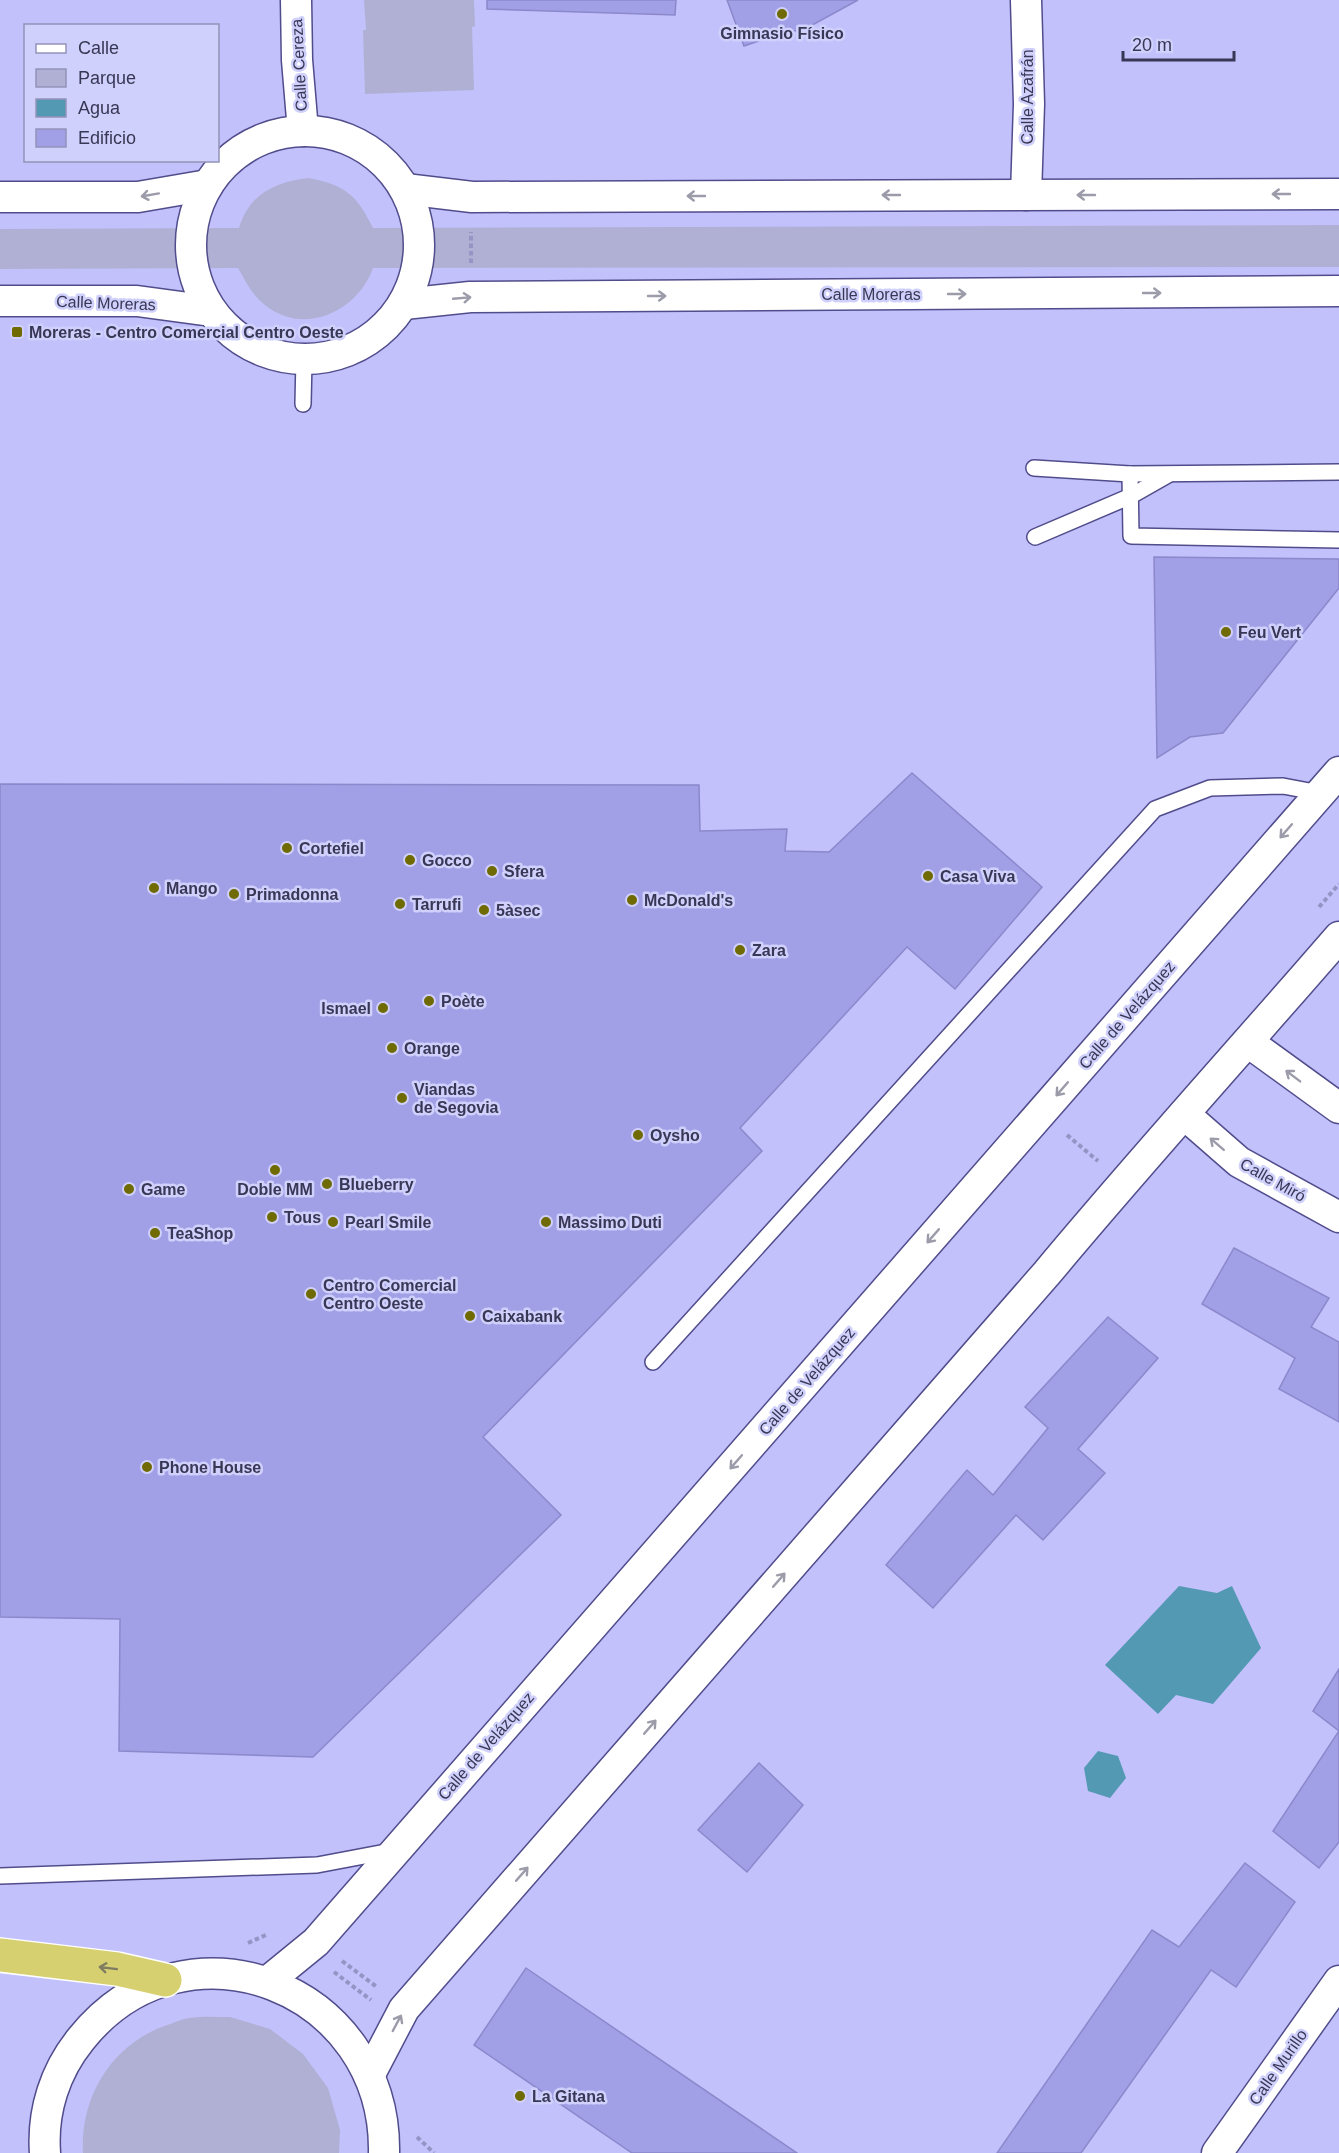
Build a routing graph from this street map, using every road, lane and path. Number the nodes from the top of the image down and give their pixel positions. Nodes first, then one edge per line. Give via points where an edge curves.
1 (296, 0) edge
2 (1026, 0) edge
3 (303, 131) junction
4 (208, 185) junction
5 (405, 189) junction
6 (1339, 194) edge
7 (1026, 195) junction
8 (0, 197) edge
9 (472, 197) junction
10 (1339, 291) edge
11 (470, 297) junction
12 (0, 301) edge
13 (404, 304) junction
14 (211, 311) junction
15 (304, 359) junction
16 (303, 404) dead end
17 (1034, 468) dead end
18 (1339, 472) edge
19 (1171, 473) junction
20 (1130, 474) junction
21 (1131, 496) junction
22 (1035, 537) dead end
23 (1339, 540) edge
24 (1329, 782) edge
25 (1339, 937) edge
26 (1248, 1042) junction
27 (1339, 1108) edge
28 (1042, 1112) junction
29 (1184, 1114) junction
30 (1122, 1182) junction
31 (1339, 1217) edge
32 (653, 1362) dead end
33 (395, 1851) junction
34 (0, 1876) edge
35 (0, 1955) edge
36 (334, 1956) dead end
37 (165, 1980) junction
38 (1339, 1981) edge
39 (267, 1982) junction
40 (382, 1991) dead end
41 (370, 2074) junction
42 (45, 2153) edge
43 (384, 2153) edge
44 (1217, 2153) edge

1 - 3 street, Calle Cereza
2 - 7 street, Calle Azafrán
3 - 4 street via 266,138 232,156
3 - 5 street via 333,135 362,146 386,165
4 -> 8 street via 138,197
4 - 14 street via 192,226 193,271
5 - 9 street
5 - 13 street via 418,226 418,266
6 -> 7 street
7 -> 9 street
9 - 11 path
11 -> 10 street, Calle Moreras
13 -> 11 street, Calle Moreras
12 - 14 street, Calle Moreras via 137,301
13 - 15 street via 385,327 361,345 334,356
14 - 15 street via 229,331 252,346 277,356
15 - 16 lane
17 - 20 lane
18 - 19 lane
19 - 20 lane
19 - 21 lane
20 - 21 lane
21 - 22 lane
21 - 23 lane via 1131,536
24 -> 28 street, Calle de Velázquez
24 - 32 lane via 1210,788 1155,809
25 - 26 street
27 -> 26 street
26 - 29 street
28 - 30 path
28 -> 33 street, Calle de Velázquez
29 - 30 street
31 -> 29 street, Calle Miró via 1239,1162
41 -> 30 street via 404,2009
33 - 34 lane via 317,1865
33 - 39 street, Calle de Velázquez via 316,1942
37 -> 35 highway via 117,1969
36 - 40 path
37 - 39 street via 199,1974
37 - 42 street via 127,1996 94,2022 69,2054 52,2092 44,2133
38 - 44 street, Calle Murillo
39 - 41 street via 309,2003 344,2034
41 - 43 street via 379,2102

